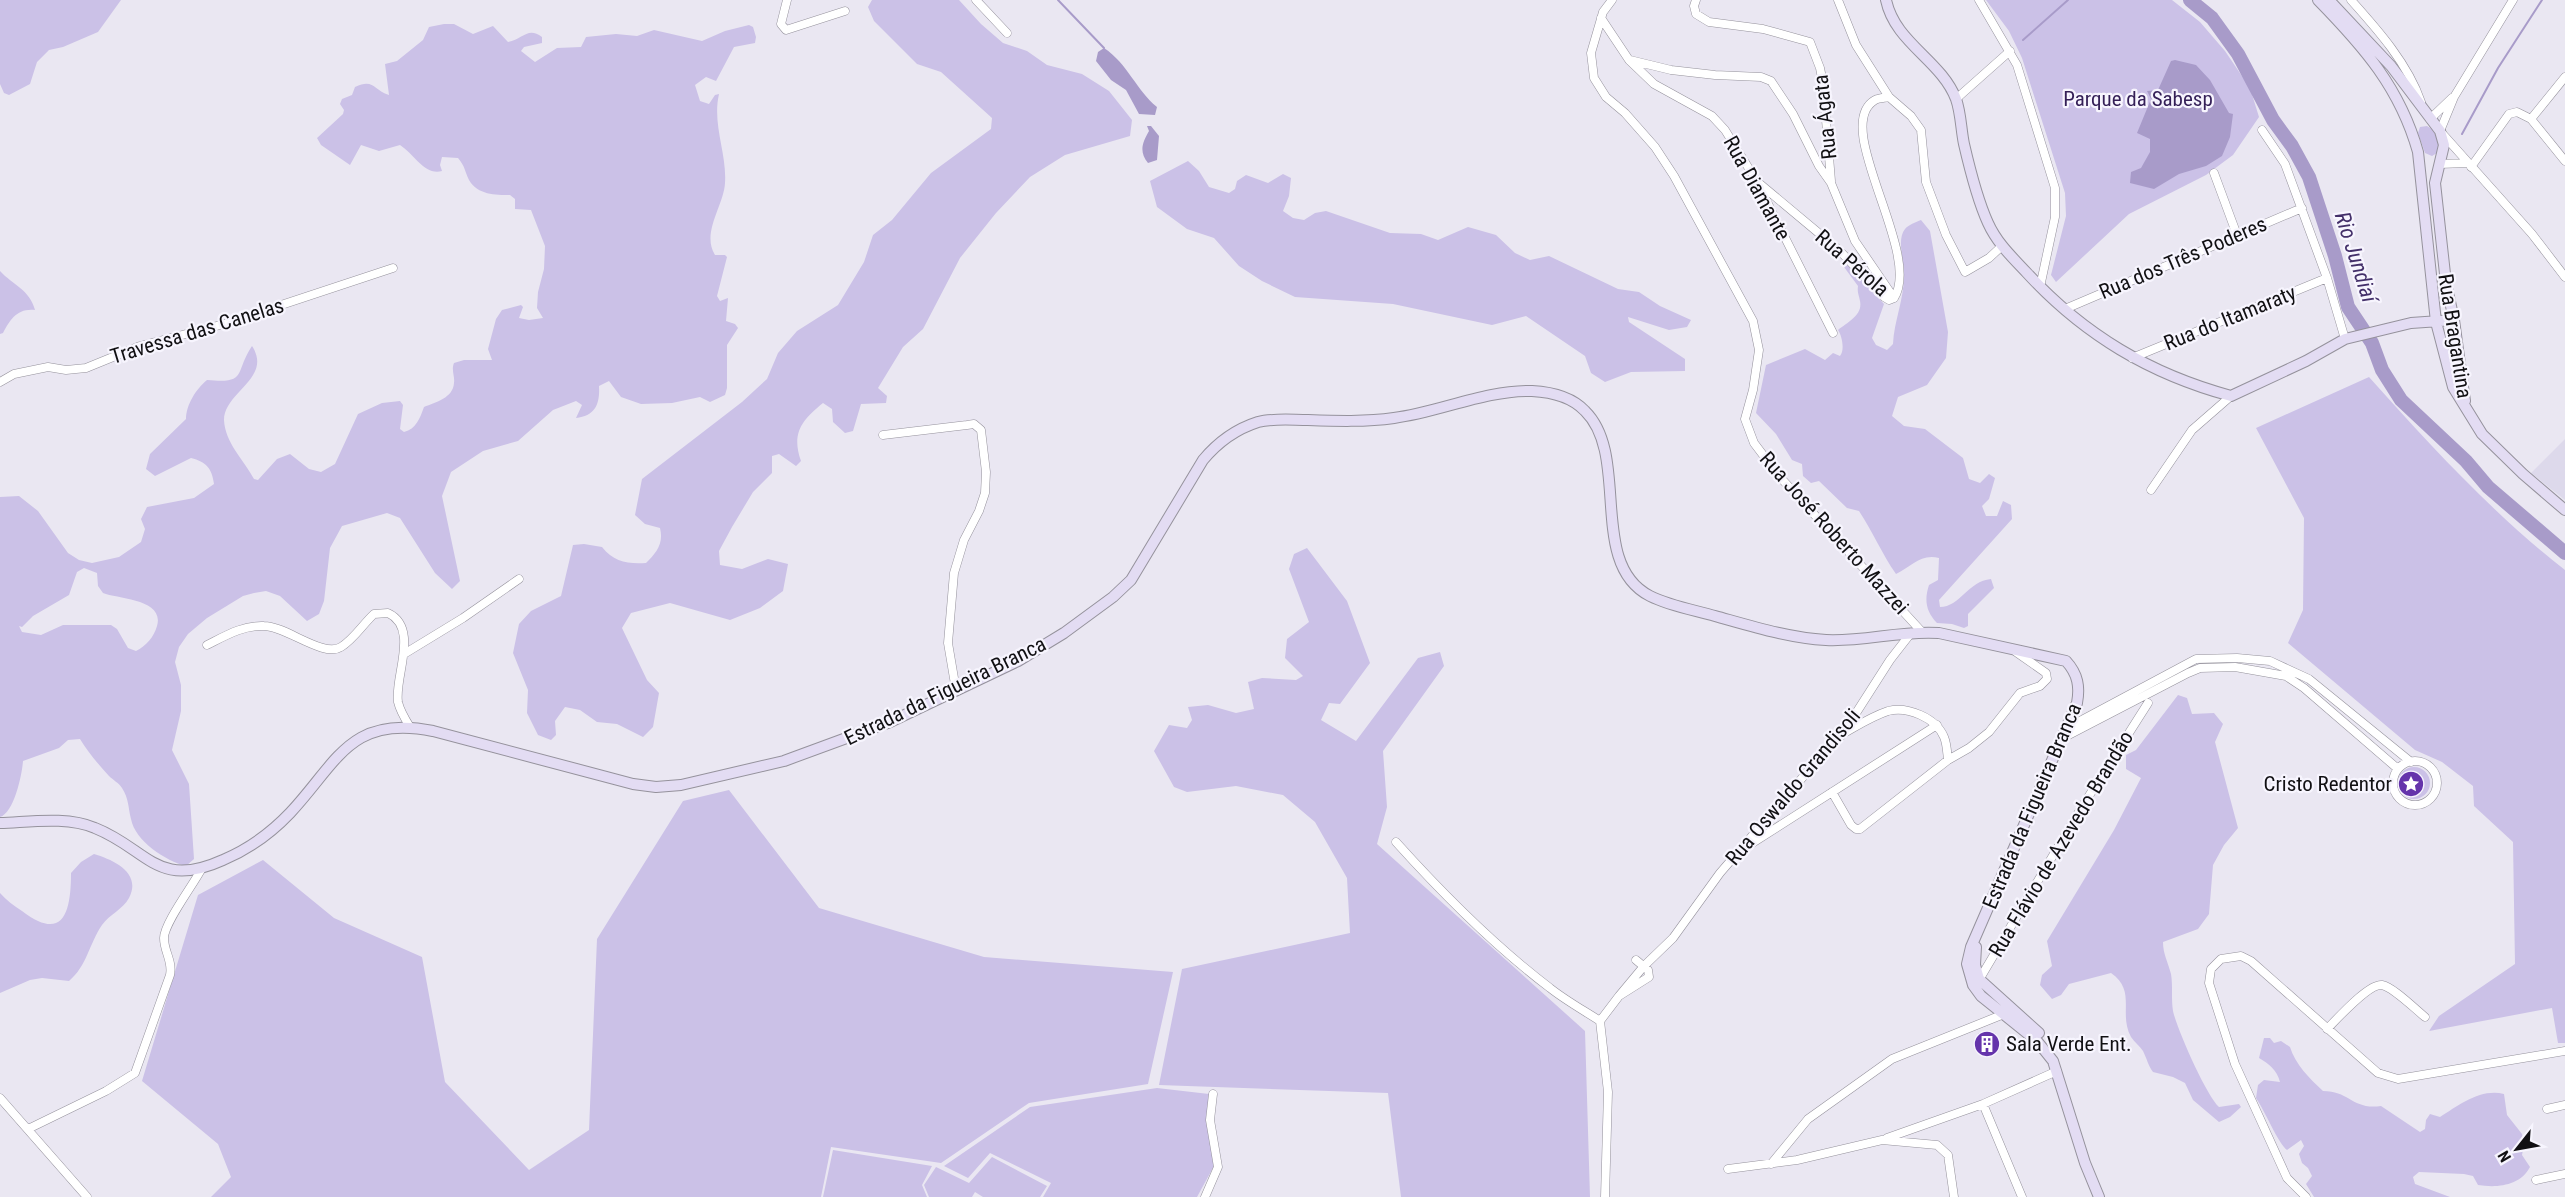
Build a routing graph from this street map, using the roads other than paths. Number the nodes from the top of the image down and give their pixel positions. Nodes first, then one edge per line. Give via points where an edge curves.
1 (787, 0) edge
2 (976, 0) edge
3 (1612, 0) edge
4 (1696, 0) edge
5 (1838, 0) edge
6 (1886, 0) edge
7 (1979, 0) edge
8 (2318, 0) edge
9 (2329, 0) edge
10 (2351, 0) edge
11 (2512, 0) edge
12 (845, 11) dead end
13 (1601, 18) junction
14 (1007, 33) dead end
15 (2010, 51) junction
16 (1629, 60) junction
17 (2565, 77) edge
18 (1889, 97) junction
19 (2454, 97) junction
20 (1956, 99) junction
21 (2428, 117) junction
22 (2530, 119) junction
23 (2262, 130) dead end
24 (2440, 131) junction
25 (2413, 132) junction
26 (2418, 152) junction
27 (2565, 161) edge
28 (2439, 164) junction
29 (2469, 165) junction
30 (2214, 173) dead end
31 (1756, 180) junction
32 (1831, 183) junction
33 (2302, 208) junction
34 (2236, 235) junction
35 (2002, 246) junction
36 (393, 268) dead end
37 (2327, 278) junction
38 (2565, 278) edge
39 (2040, 287) junction
40 (1894, 298) junction
41 (2065, 309) junction
42 (2454, 320) junction
43 (2436, 322) junction
44 (2411, 323) junction
45 (1833, 333) dead end
46 (2350, 338) junction
47 (2440, 338) junction
48 (2132, 358) junction
49 (0, 382) edge
50 (2231, 396) junction
51 (2467, 410) junction
52 (883, 435) dead end
53 (2151, 490) dead end
54 (2565, 510) edge
55 (519, 579) dead end
56 (1922, 632) junction
57 (1911, 633) junction
58 (207, 645) dead end
59 (2013, 649) junction
60 (404, 654) junction
61 (2236, 663) junction
62 (956, 690) junction
63 (2148, 703) dead end
64 (1937, 725) junction
65 (410, 727) junction
66 (2063, 734) junction
67 (1842, 735) junction
68 (1948, 760) junction
69 (2410, 762) junction
70 (2398, 769) junction
71 (1832, 792) junction
72 (0, 823) edge
73 (1396, 842) dead end
74 (1743, 849) junction
75 (202, 868) junction
76 (1636, 960) dead end
77 (1644, 966) junction
78 (1976, 982) junction
79 (1619, 996) junction
80 (2004, 1014) junction
81 (2425, 1017) dead end
82 (1600, 1021) junction
83 (2327, 1029) junction
84 (2565, 1051) edge
85 (2057, 1071) junction
86 (1213, 1094) dead end
87 (0, 1098) edge
88 (1983, 1104) junction
89 (2565, 1105) edge
90 (2547, 1109) dead end
91 (28, 1129) junction
92 (1882, 1140) junction
93 (1771, 1164) junction
94 (1728, 1169) dead end
95 (2565, 1174) edge
96 (2536, 1180) dead end
97 (87, 1197) edge
98 (1205, 1197) edge
99 (1605, 1197) edge
100 (1954, 1197) edge
101 (2022, 1197) edge
102 (2098, 1197) edge
103 (2106, 1197) edge
104 (2306, 1197) edge

1 - 12 street via 781,24 786,30
2 - 14 street
3 - 13 street, Rua José Roberto Mazzei
4 - 32 street, Rua Ágata via 1696,14 1709,22 1763,29 1809,42 1823,83
5 - 18 street via 1856,45
6 - 20 main road via 1900,33 1938,72
7 - 15 street
8 - 25 main road, Rua Bragantina via 2384,76
9 - 21 main road via 2391,66
10 - 21 street via 2397,57
11 - 19 street
13 - 16 street, Rua Diamante
13 - 56 street, Rua José Roberto Mazzei via 1592,53 1594,78 1606,97 1655,147 1674,176 1753,321 1759,350 1745,418 1754,443 1779,476
15 - 20 street
15 - 39 street via 2055,188 2055,217
16 - 31 street, Rua Diamante via 1654,84 1712,116 1731,138
16 - 32 street via 1671,70 1771,81
17 - 22 street
18 - 35 street via 1921,130 1926,182 1965,272
18 - 40 street via 1875,100 1865,112 1862,129 1898,259 1899,290
19 - 21 street
19 - 24 street
20 - 35 main road via 1975,185 1988,222
21 - 24 main road
21 - 25 main road via 2416,123
22 - 27 street
22 - 29 street via 2517,112 2509,114
23 - 33 street via 2285,164
24 - 28 main road, Rua Bragantina via 2444,145
24 - 29 street
25 - 26 main road, Rua Bragantina
26 - 28 main road via 2427,161
26 - 43 main road, Rua Bragantina
28 - 29 street
28 - 42 main road, Rua Bragantina via 2435,183
29 - 38 street via 2532,234
30 - 34 street
31 - 40 street, Rua Pérola via 1839,250 1884,297
31 - 45 street, Rua Diamante
32 - 40 street via 1855,241
33 - 34 street, Rua dos Três Poderes
33 - 37 street
34 - 41 street, Rua dos Três Poderes
35 - 39 main road
36 - 49 street, Travessa das Canelas via 224,324 140,346 86,368 48,367 14,374
37 - 46 street
37 - 48 street, Rua do Itamaraty
39 - 41 main road
41 - 48 main road
42 - 43 main road
42 - 51 main road, Rua Bragantina
43 - 44 main road
43 - 47 main road, Rua Bragantina
44 - 46 main road
44 - 47 main road
46 - 50 main road
47 - 51 main road, Rua Bragantina via 2453,387
48 - 50 main road via 2189,384
50 - 53 street via 2192,430
51 - 54 main road via 2482,434
52 - 62 street via 974,424 981,430 985,493 954,573 948,643
55 - 60 street
56 - 57 main road, Estrada da Figueira Branca
56 - 59 main road, Estrada da Figueira Branca
57 - 62 main road, Estrada da Figueira Branca via 1826,640 1773,632 1649,596 1624,571 1618,553 1598,429 1586,411 1570,399 1515,391 1394,418 1274,420 1232,434 1203,460 1139,570 1123,589 1041,648
57 - 67 street, Rua Oswaldo Grandisoli
58 - 60 street via 242,628 265,626 333,650 346,643 374,614 382,613 397,621
59 - 66 main road, Estrada da Figueira Branca via 2066,662 2075,673 2079,693
59 - 68 street via 2046,673 2047,679 2020,693 1989,732
60 - 65 street via 398,701
61 - 66 street via 2200,668
61 - 66 street via 2196,659
61 - 69 street via 2270,661 2295,671
61 - 70 street via 2286,676
62 - 65 main road, Estrada da Figueira Branca via 831,745 784,761 681,786 633,784
63 - 78 street, Rua Flávio de Azevedo Brandão
64 - 67 street via 1899,710 1867,720
64 - 68 street via 1944,737
64 - 71 street
65 - 75 main road, Estrada da Figueira Branca via 373,733 347,746 271,831 248,847
66 - 78 main road, Estrada da Figueira Branca via 1971,947 1967,964
67 - 74 street, Rua Oswaldo Grandisoli
68 - 71 street via 1860,829 1851,825
69 - 70 street
69 - 70 street via 2424,763 2434,772 2436,785 2426,802 2413,805 2400,800 2393,781
71 - 74 street
72 - 75 main road, Estrada da Figueira Branca via 60,821 94,827 165,868
73 - 82 street via 1500,946 1550,989
74 - 77 street, Rua Oswaldo Grandisoli via 1720,873 1673,938
75 - 91 street via 164,936 172,966 135,1073
76 - 77 street
77 - 79 street, Rua Oswaldo Grandisoli
77 - 79 street via 1649,976
78 - 80 main road via 1981,996
78 - 103 main road via 2053,1049
79 - 82 street
80 - 85 main road via 2046,1049
80 - 93 street via 1892,1059 1808,1119
81 - 83 street via 2381,984 2370,988
82 - 99 street via 1608,1092
83 - 84 street via 2378,1073 2398,1079
83 - 104 street via 2252,961 2241,956 2220,959 2211,969 2209,984 2235,1064 2287,1178
85 - 88 street
85 - 102 main road
86 - 98 street via 1210,1120 1218,1167
87 - 91 street
88 - 92 street
88 - 101 street
89 - 90 street
91 - 97 street
92 - 93 street
92 - 100 street via 1937,1145 1943,1149 1948,1155
93 - 94 street
95 - 96 street

